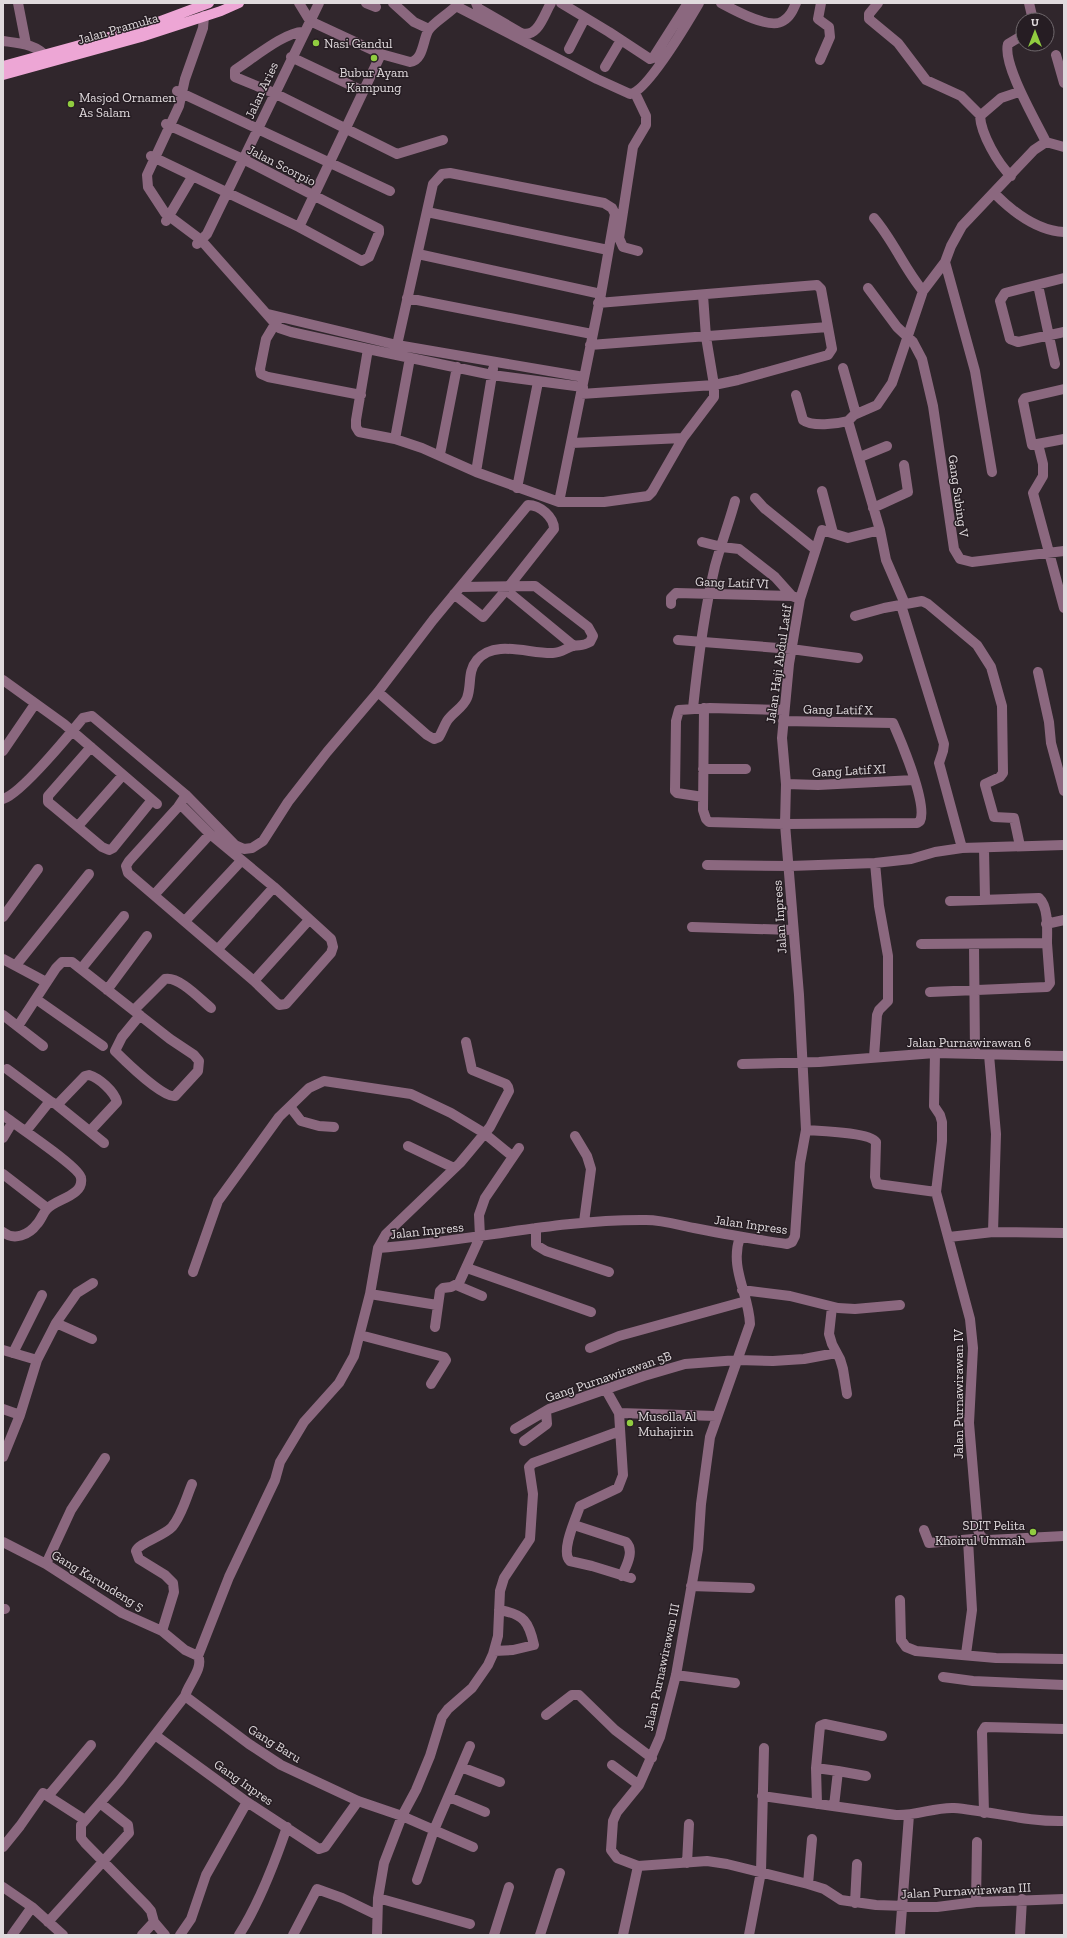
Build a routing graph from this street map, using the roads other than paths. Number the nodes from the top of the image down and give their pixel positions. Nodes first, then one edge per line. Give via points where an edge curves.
1 (18, 3) edge
2 (209, 3) edge
3 (239, 3) edge
4 (299, 3) edge
5 (319, 3) edge
6 (366, 3) edge
7 (393, 3) edge
8 (476, 3) edge
9 (550, 3) edge
10 (561, 3) edge
11 (688, 3) edge
12 (699, 3) edge
13 (720, 3) edge
14 (796, 3) edge
15 (821, 3) edge
16 (878, 3) edge
17 (458, 5) edge
18 (376, 7) dead end
19 (201, 17) junction
20 (585, 18) junction
21 (310, 21) junction
22 (429, 29) junction
23 (304, 32) junction
24 (1015, 39) edge
25 (622, 40) junction
26 (3, 41) edge
27 (26, 44) junction
28 (569, 49) dead end
29 (381, 54) junction
30 (1056, 55) dead end
31 (291, 57) junction
32 (47, 59) junction
33 (820, 60) dead end
34 (3, 66) edge
35 (604, 67) dead end
36 (3, 75) edge
37 (1064, 83) edge
38 (363, 91) junction
39 (180, 92) junction
40 (1019, 92) junction
41 (274, 93) junction
42 (635, 93) junction
43 (980, 114) junction
44 (168, 126) junction
45 (258, 128) junction
46 (345, 128) junction
47 (443, 140) dead end
48 (1046, 142) junction
49 (1064, 147) edge
50 (153, 158) junction
51 (243, 159) junction
52 (329, 162) junction
53 (1011, 176) junction
54 (192, 177) junction
55 (390, 191) dead end
56 (227, 193) junction
57 (995, 194) junction
58 (313, 195) junction
59 (427, 212) junction
60 (874, 218) dead end
61 (168, 219) junction
62 (299, 227) junction
63 (1064, 232) edge
64 (201, 244) junction
65 (608, 250) junction
66 (638, 251) dead end
67 (418, 254) junction
68 (945, 262) junction
69 (1064, 278) edge
70 (1038, 285) junction
71 (868, 288) dead end
72 (923, 291) junction
73 (703, 294) junction
74 (407, 298) junction
75 (600, 299) junction
76 (277, 321) junction
77 (828, 327) junction
78 (1064, 332) edge
79 (592, 334) junction
80 (1049, 335) junction
81 (907, 336) junction
82 (706, 337) junction
83 (590, 345) junction
84 (368, 349) junction
85 (396, 350) junction
86 (410, 358) junction
87 (494, 362) junction
88 (1055, 364) dead end
89 (457, 367) junction
90 (843, 368) dead end
91 (492, 375) junction
92 (538, 382) junction
93 (714, 385) junction
94 (583, 386) junction
95 (1064, 390) edge
96 (361, 395) junction
97 (796, 395) dead end
98 (856, 414) junction
99 (848, 421) junction
100 (683, 438) junction
101 (395, 439) junction
102 (1064, 439) edge
103 (572, 443) junction
104 (1038, 444) junction
105 (887, 446) dead end
106 (440, 454) junction
107 (860, 457) junction
108 (904, 465) dead end
109 (476, 472) junction
110 (992, 472) dead end
111 (517, 488) junction
112 (822, 491) dead end
113 (756, 498) dead end
114 (735, 501) dead end
115 (559, 502) junction
116 (873, 508) junction
117 (880, 530) junction
118 (833, 533) junction
119 (702, 542) dead end
120 (722, 548) junction
121 (815, 549) junction
122 (1064, 551) edge
123 (1048, 552) junction
124 (508, 588) junction
125 (457, 591) junction
126 (709, 594) junction
127 (796, 598) junction
128 (671, 604) dead end
129 (903, 605) junction
130 (1064, 608) edge
131 (855, 616) dead end
132 (678, 640) dead end
133 (702, 641) junction
134 (574, 646) junction
135 (792, 649) junction
136 (858, 658) dead end
137 (1038, 672) dead end
138 (4, 682) edge
139 (378, 692) junction
140 (35, 704) junction
141 (693, 708) junction
142 (704, 708) junction
143 (784, 710) junction
144 (783, 721) junction
145 (73, 732) junction
146 (91, 747) junction
147 (3, 751) edge
148 (746, 768) dead end
149 (703, 769) junction
150 (123, 775) junction
151 (914, 780) junction
152 (786, 784) junction
153 (1064, 791) edge
154 (186, 795) junction
155 (703, 797) junction
156 (3, 798) edge
157 (180, 804) junction
158 (785, 824) junction
159 (78, 826) junction
160 (210, 834) junction
161 (1064, 845) edge
162 (1020, 846) junction
163 (962, 848) junction
164 (984, 848) junction
165 (241, 861) junction
166 (875, 863) junction
167 (707, 865) dead end
168 (790, 866) junction
169 (38, 869) dead end
170 (89, 874) dead end
171 (274, 887) junction
172 (154, 894) junction
173 (986, 899) junction
174 (950, 901) dead end
175 (124, 916) dead end
176 (3, 917) edge
177 (309, 920) junction
178 (1064, 920) edge
179 (185, 921) junction
180 (1046, 924) junction
181 (692, 927) dead end
182 (792, 930) junction
183 (147, 936) dead end
184 (1048, 943) junction
185 (921, 944) dead end
186 (974, 944) junction
187 (218, 949) junction
188 (3, 959) edge
189 (16, 965) junction
190 (81, 969) junction
191 (254, 981) junction
192 (46, 982) junction
193 (106, 990) junction
194 (975, 990) junction
195 (930, 992) dead end
196 (36, 999) junction
197 (211, 1008) dead end
198 (137, 1012) junction
199 (3, 1015) edge
200 (18, 1026) junction
201 (466, 1042) dead end
202 (43, 1046) dead end
203 (103, 1046) dead end
204 (935, 1053) junction
205 (975, 1054) junction
206 (989, 1055) junction
207 (1064, 1056) edge
208 (874, 1057) junction
209 (803, 1062) junction
210 (742, 1064) dead end
211 (7, 1069) dead end
212 (54, 1103) junction
213 (291, 1108) junction
214 (3, 1115) edge
215 (12, 1123) junction
216 (334, 1127) dead end
217 (806, 1130) junction
218 (26, 1131) junction
219 (90, 1131) junction
220 (484, 1133) junction
221 (575, 1136) dead end
222 (3, 1138) edge
223 (104, 1143) dead end
224 (408, 1146) dead end
225 (519, 1148) dead end
226 (512, 1156) junction
227 (454, 1168) junction
228 (3, 1174) edge
229 (936, 1192) junction
230 (47, 1208) junction
231 (584, 1222) junction
232 (536, 1228) junction
233 (3, 1232) edge
234 (993, 1232) junction
235 (1064, 1233) edge
236 (480, 1237) junction
237 (740, 1237) junction
238 (949, 1237) junction
239 (378, 1248) junction
240 (467, 1268) junction
241 (193, 1272) dead end
242 (609, 1272) dead end
243 (93, 1284) dead end
244 (456, 1285) junction
245 (742, 1290) junction
246 (370, 1294) junction
247 (42, 1295) dead end
248 (482, 1296) dead end
249 (746, 1301) junction
250 (437, 1305) junction
251 (900, 1305) dead end
252 (832, 1307) junction
253 (591, 1312) dead end
254 (56, 1323) junction
255 (435, 1327) dead end
256 (360, 1335) junction
257 (92, 1339) dead end
258 (590, 1348) dead end
259 (8, 1351) edge
260 (836, 1353) junction
261 (37, 1360) junction
262 (738, 1360) junction
263 (431, 1384) dead end
264 (606, 1390) junction
265 (847, 1394) dead end
266 (3, 1409) edge
267 (546, 1411) junction
268 (619, 1413) junction
269 (20, 1415) junction
270 (716, 1416) junction
271 (515, 1429) dead end
272 (620, 1431) junction
273 (524, 1440) dead end
274 (3, 1457) edge
275 (105, 1458) dead end
276 (192, 1484) dead end
277 (574, 1525) junction
278 (924, 1530) dead end
279 (1064, 1536) edge
280 (981, 1537) junction
281 (968, 1540) junction
282 (3, 1542) edge
283 (46, 1564) junction
284 (691, 1586) junction
285 (750, 1588) dead end
286 (900, 1600) dead end
287 (499, 1610) junction
288 (162, 1631) junction
289 (494, 1651) junction
290 (966, 1654) junction
291 (198, 1656) junction
292 (1064, 1659) edge
293 (676, 1675) junction
294 (943, 1677) dead end
295 (735, 1683) dead end
296 (1064, 1685) edge
297 (185, 1696) junction
298 (546, 1715) dead end
299 (1064, 1729) edge
300 (155, 1735) junction
301 (882, 1736) dead end
302 (91, 1745) dead end
303 (470, 1746) dead end
304 (764, 1748) dead end
305 (652, 1758) junction
306 (612, 1765) dead end
307 (460, 1767) junction
308 (816, 1768) junction
309 (838, 1771) junction
310 (866, 1776) dead end
311 (500, 1782) dead end
312 (639, 1785) junction
313 (49, 1796) junction
314 (762, 1796) junction
315 (449, 1797) junction
316 (358, 1801) junction
317 (247, 1802) junction
318 (100, 1803) junction
319 (817, 1804) junction
320 (834, 1806) junction
321 (485, 1812) dead end
322 (984, 1813) junction
323 (909, 1815) junction
324 (402, 1816) junction
325 (85, 1820) junction
326 (1064, 1821) edge
327 (689, 1824) dead end
328 (287, 1827) junction
329 (434, 1830) junction
330 (812, 1839) dead end
331 (977, 1842) dead end
332 (3, 1847) edge
333 (473, 1847) dead end
334 (104, 1861) junction
335 (687, 1863) junction
336 (857, 1864) dead end
337 (638, 1866) junction
338 (761, 1872) junction
339 (560, 1873) dead end
340 (417, 1880) dead end
341 (808, 1884) junction
342 (3, 1887) edge
343 (509, 1887) dead end
344 (378, 1898) junction
345 (1022, 1899) junction
346 (1064, 1899) edge
347 (976, 1902) junction
348 (855, 1903) junction
349 (32, 1907) junction
350 (902, 1907) junction
351 (377, 1915) junction
352 (48, 1922) junction
353 (154, 1922) junction
354 (470, 1924) dead end
355 (12, 1935) edge
356 (63, 1935) edge
357 (142, 1935) edge
358 (165, 1935) edge
359 (180, 1935) edge
360 (239, 1935) edge
361 (293, 1935) edge
362 (377, 1935) edge
363 (494, 1935) edge
364 (540, 1935) edge
365 (623, 1935) edge
366 (749, 1935) edge
367 (900, 1935) edge
368 (1020, 1935) edge

1 - 27 street
2 - 32 main road, Jalan Pramuka
3 - 19 main road, Jalan Pramuka
4 - 21 street
5 - 21 street, Jalan Aries
6 - 18 street
7 - 22 street via 414,22
8 - 9 street via 478,8 521,33 528,34 535,32
10 - 20 street
11 - 25 street via 652,59 647,59
12 - 42 street via 660,64
13 - 14 street via 773,24 785,20
15 - 33 street via 818,19 829,27 831,34
16 - 43 street via 869,14 869,19 898,43 926,80 961,96
17 - 22 street
17 - 42 street via 596,80 630,94
19 - 32 main road, Jalan Pramuka via 141,36
19 - 39 street via 204,28
20 - 25 street
20 - 28 street
21 - 23 street, Jalan Aries
21 - 29 street
22 - 29 street via 419,56 413,62
23 - 31 street, Jalan Aries
23 - 41 street via 295,32 234,71 235,77
24 - 40 street via 1010,42 1006,50
25 - 35 street
26 - 27 street
27 - 32 street
29 - 38 street
30 - 37 street
31 - 38 street
31 - 41 street, Jalan Aries
32 - 34 main road, Jalan Pramuka
32 - 36 main road, Jalan Pramuka
38 - 46 street
39 - 44 street
39 - 45 street
40 - 43 street via 1000,98
40 - 48 street
41 - 45 street, Jalan Aries
41 - 46 street
42 - 66 street via 646,116 646,125 633,147 619,238 623,246
43 - 53 street via 980,121 994,154
44 - 50 street
44 - 51 street, Jalan Scorpio
45 - 51 street, Jalan Aries
45 - 52 street
46 - 47 street via 397,154
46 - 52 street
48 - 49 street
48 - 53 street via 1037,147
50 - 54 street
50 - 61 street via 143,172 142,185 151,202
51 - 56 street, Jalan Aries
51 - 58 street, Jalan Scorpio
52 - 55 street
52 - 58 street
53 - 57 street
54 - 56 street
54 - 61 street
56 - 62 street
56 - 64 street, Jalan Aries
57 - 63 street via 1028,221
57 - 68 street via 962,226
58 - 62 street
58 - 62 street, Jalan Scorpio via 380,230 369,257 362,260
59 - 65 street
59 - 65 street via 433,184 442,174 450,173 604,203 612,208 615,214
59 - 67 street
60 - 72 street via 885,230
61 - 64 street
64 - 76 street
65 - 75 street
67 - 74 street
67 - 75 street
68 - 72 street
68 - 110 street via 975,371
69 - 70 street
70 - 80 street
70 - 80 street via 1005,293 1000,301 1012,341
71 - 81 street, Gang Subing V via 896,327
72 - 81 street
73 - 75 street
73 - 77 street via 817,285 821,289
73 - 82 street
74 - 79 street
74 - 85 street
75 - 79 street
76 - 84 street via 285,331
76 - 85 street
76 - 96 street via 266,339 261,374
77 - 82 street
77 - 93 street via 832,347 828,355
78 - 80 street
79 - 83 street
80 - 88 street
81 - 98 street via 892,383 886,393 877,405
81 - 123 street, Gang Subing V via 918,348 922,359 933,406 954,549 960,559 972,562
82 - 83 street
82 - 93 street
83 - 94 street
84 - 85 street
84 - 96 street
85 - 86 street
85 - 87 street
86 - 89 street
86 - 101 street
87 - 91 street
87 - 94 street
89 - 91 street
89 - 106 street
90 - 98 street
91 - 92 street
91 - 109 street
92 - 94 street
92 - 111 street
93 - 94 street
93 - 100 street via 714,397
94 - 103 street
95 - 104 street via 1026,398 1023,402 1032,445
96 - 101 street via 356,427 359,432
97 - 99 street via 802,420 806,423 832,425
98 - 99 street
99 - 107 street
100 - 103 street
100 - 115 street via 648,496 604,502
101 - 106 street
102 - 104 street
103 - 115 street
104 - 123 street via 1043,476 1033,493
105 - 107 street
106 - 109 street
107 - 116 street
108 - 116 street via 908,492
109 - 111 street
111 - 115 street
112 - 118 street
113 - 121 street via 764,508
114 - 120 street
116 - 117 street
117 - 118 street via 852,538
117 - 129 street via 886,560
118 - 121 street, Jalan Haji Abdul Latif via 822,530
119 - 120 street
120 - 126 street
120 - 127 street via 739,549 775,577
121 - 127 street, Jalan Haji Abdul Latif
122 - 123 street, Gang Subing V
123 - 130 street
124 - 125 street
124 - 125 street via 483,617
124 - 125 street via 554,529 554,522 549,516 532,505 528,505
124 - 134 street
124 - 134 street via 535,586 588,627 593,636 590,642 581,647
125 - 139 street
126 - 127 street, Gang Latif VI
126 - 128 street, Gang Latif VI via 676,593 671,598
126 - 133 street
127 - 135 street, Jalan Haji Abdul Latif
129 - 131 street
129 - 162 street via 919,601 928,604 977,645 991,667 1002,706 1004,766 1000,777 985,785 994,816 1014,818
129 - 163 street via 944,744 939,763
132 - 133 street
133 - 135 street
133 - 141 street
134 - 139 street via 552,653 513,649 486,652 476,661 469,675 468,697 462,708 447,721 439,737 434,739
135 - 136 street
135 - 143 street, Jalan Haji Abdul Latif
137 - 153 street via 1051,743
138 - 140 street
139 - 154 street via 317,764 263,841 252,848 244,849 235,845
140 - 145 street
140 - 147 street
141 - 142 street
141 - 155 street via 679,710 676,714 674,787 677,793
142 - 143 street
142 - 149 street
143 - 144 street, Jalan Haji Abdul Latif
144 - 151 street, Gang Latif X via 893,723
144 - 152 street, Jalan Haji Abdul Latif
145 - 146 street
145 - 154 street via 83,718 92,716
145 - 156 street via 19,788
146 - 150 street
146 - 159 street via 48,798 48,802
148 - 149 street
149 - 155 street
150 - 159 street
150 - 159 street via 155,802 109,850
151 - 152 street, Gang Latif XI
151 - 158 street via 922,814 917,823
152 - 158 street, Jalan Haji Abdul Latif
154 - 157 street
155 - 158 street via 704,816 709,822
157 - 160 street
157 - 172 street via 126,866 128,873
158 - 168 street, Jalan Haji Abdul Latif
160 - 165 street
160 - 172 street
161 - 162 street
162 - 164 street
163 - 164 street
163 - 166 street via 911,859
164 - 173 street
165 - 171 street
165 - 179 street
166 - 168 street
166 - 208 street via 888,956 888,1001 877,1015
167 - 168 street
168 - 182 street, Jalan Inpress
169 - 176 street
170 - 189 street
171 - 177 street
171 - 187 street
172 - 179 street
173 - 174 street
173 - 180 street via 1039,898
175 - 190 street
177 - 191 street
177 - 191 street via 331,939 333,947 327,958 290,1001 279,1005
178 - 180 street
179 - 187 street
180 - 184 street
181 - 182 street
182 - 209 street, Jalan Inpress
183 - 193 street
184 - 186 street
184 - 194 street via 1050,983 1047,987
185 - 186 street
186 - 194 street
187 - 191 street
188 - 189 street
189 - 192 street
190 - 192 street via 72,962 62,962
190 - 193 street
192 - 196 street
193 - 198 street
194 - 195 street
194 - 205 street
196 - 200 street
196 - 203 street
197 - 198 street via 171,978 165,979
198 - 198 street via 199,1061 198,1071 175,1096 168,1095 142,1076 115,1051
199 - 200 street
200 - 202 street
201 - 220 street via 472,1070 497,1079 509,1088 490,1127
204 - 205 street, Jalan Purnawirawan 6
204 - 208 street, Jalan Purnawirawan 6
204 - 229 street, Jalan Purnawirawan IV via 934,1106 942,1122
205 - 206 street, Jalan Purnawirawan 6
206 - 207 street, Jalan Purnawirawan 6
206 - 234 street via 996,1134
208 - 209 street, Jalan Purnawirawan 6
209 - 210 street, Jalan Purnawirawan 6
209 - 217 street, Jalan Inpress
211 - 212 street
212 - 218 street
212 - 219 street
212 - 219 street via 85,1076 94,1077 113,1093 117,1102
213 - 216 street via 301,1121
213 - 220 street via 309,1088 324,1081 356,1085 411,1094 451,1113
213 - 241 street via 279,1117 218,1201
214 - 215 street
215 - 218 street
215 - 222 street
217 - 229 street via 855,1134 873,1139 876,1142 874,1177 877,1184
217 - 237 street, Jalan Inpress via 800,1163 795,1236 792,1242 787,1244
218 - 230 street via 80,1174 80,1185 75,1192
219 - 223 street
220 - 226 street
220 - 227 street
221 - 231 street via 587,1156 591,1169
224 - 227 street
225 - 226 street
226 - 236 street via 485,1198 479,1215
227 - 239 street via 386,1234
228 - 230 street
229 - 238 street, Jalan Purnawirawan IV
230 - 233 street via 32,1230 11,1237
231 - 232 street, Jalan Inpress
231 - 237 street, Jalan Inpress via 649,1220
232 - 236 street, Jalan Inpress
232 - 242 street via 536,1245 546,1251
234 - 235 street
234 - 238 street
236 - 239 street, Jalan Inpress
236 - 240 street
237 - 245 street, Jalan Purnawirawan III via 737,1269
238 - 280 street, Jalan Purnawirawan IV via 970,1319 973,1348 970,1446 978,1530
239 - 246 street
240 - 244 street
240 - 253 street
243 - 254 street via 77,1293
244 - 248 street
244 - 250 street via 441,1289
245 - 249 street, Jalan Purnawirawan III
245 - 252 street via 790,1296
246 - 250 street
246 - 256 street
247 - 259 street
249 - 258 street via 619,1336
249 - 262 street, Jalan Purnawirawan III via 750,1312 750,1324
250 - 255 street
251 - 252 street via 855,1309
252 - 260 street via 829,1334
254 - 257 street
254 - 261 street
256 - 263 street via 444,1357 446,1360
256 - 291 street via 354,1356 339,1383 304,1422 280,1462 275,1480 229,1577
259 - 261 street
260 - 262 street, Gang Purnawirawan 5B via 804,1359
260 - 265 street via 843,1369
261 - 269 street
262 - 264 street, Gang Purnawirawan 5B via 685,1364
262 - 270 street, Jalan Purnawirawan III
264 - 267 street, Gang Purnawirawan 5B
264 - 268 street
266 - 269 street
267 - 271 street, Gang Purnawirawan 5B
267 - 273 street via 547,1424
268 - 270 street
268 - 272 street
269 - 274 street
270 - 284 street, Jalan Purnawirawan III via 710,1437 698,1549
272 - 277 street via 623,1475 621,1483 618,1488 580,1506
272 - 287 street via 533,1463 529,1467 532,1494 530,1539 504,1578
275 - 283 street via 71,1510
276 - 288 street via 179,1518 171,1528 139,1547 136,1552 139,1559 173,1583 174,1592
277 - 277 street via 567,1545 568,1559 627,1577 630,1552 626,1542
278 - 281 street via 929,1543
279 - 280 street via 988,1540
280 - 281 street
281 - 290 street via 972,1610
282 - 283 street, Gang Karundeng 5
283 - 288 street, Gang Karundeng 5 via 122,1613
284 - 285 street
284 - 293 street, Jalan Purnawirawan III
286 - 290 street via 901,1640 906,1647 916,1651
287 - 289 street via 498,1636
287 - 289 street via 513,1613 529,1626 534,1645
288 - 291 street, Gang Karundeng 5 via 185,1650
289 - 324 street via 472,1688 442,1717 430,1756
290 - 292 street via 996,1658
291 - 297 street via 200,1664
293 - 295 street
293 - 305 street, Jalan Purnawirawan III
294 - 296 street via 973,1681
297 - 300 street
297 - 316 street, Gang Baru via 281,1765
298 - 305 street via 572,1695 579,1695 615,1730
299 - 322 street via 985,1727 982,1732
300 - 317 street, Gang Inpres
300 - 318 street
301 - 308 street via 822,1724 819,1729
302 - 313 street
303 - 307 street
304 - 314 street
305 - 312 street, Jalan Purnawirawan III
306 - 312 street
307 - 311 street
307 - 315 street
308 - 309 street
308 - 319 street
309 - 310 street
309 - 320 street
312 - 337 street, Jalan Purnawirawan III via 617,1812 613,1821 611,1841 611,1850 617,1858
313 - 325 street
313 - 332 street via 44,1792 42,1794
314 - 319 street
314 - 338 street
315 - 321 street
315 - 329 street
316 - 324 street, Gang Baru
316 - 328 street, Gang Inpres via 325,1847 319,1850
317 - 328 street, Gang Inpres
317 - 359 street via 206,1875 191,1919
318 - 325 street
318 - 334 street via 129,1827 127,1836
319 - 320 street
320 - 323 street
322 - 323 street via 953,1808
322 - 326 street
323 - 350 street
324 - 329 street, Gang Baru
324 - 344 street via 384,1863
325 - 334 street via 80,1831 82,1838
327 - 335 street
328 - 360 street via 267,1878
329 - 333 street, Gang Baru
329 - 340 street
330 - 341 street
331 - 347 street
334 - 352 street
334 - 353 street via 149,1909
335 - 337 street, Jalan Purnawirawan III
335 - 338 street, Jalan Purnawirawan III via 707,1861
336 - 348 street
337 - 365 street
338 - 341 street, Jalan Purnawirawan III
338 - 366 street
339 - 364 street
341 - 348 street, Jalan Purnawirawan III via 824,1889 842,1900
342 - 349 street
343 - 363 street
344 - 351 street
344 - 354 street
345 - 346 street, Jalan Purnawirawan III
345 - 347 street, Jalan Purnawirawan III
345 - 368 street
347 - 350 street, Jalan Purnawirawan III via 937,1907
348 - 350 street, Jalan Purnawirawan III
349 - 352 street
349 - 355 street
350 - 367 street
351 - 361 street via 317,1889
351 - 362 street
352 - 356 street
353 - 357 street
353 - 358 street

